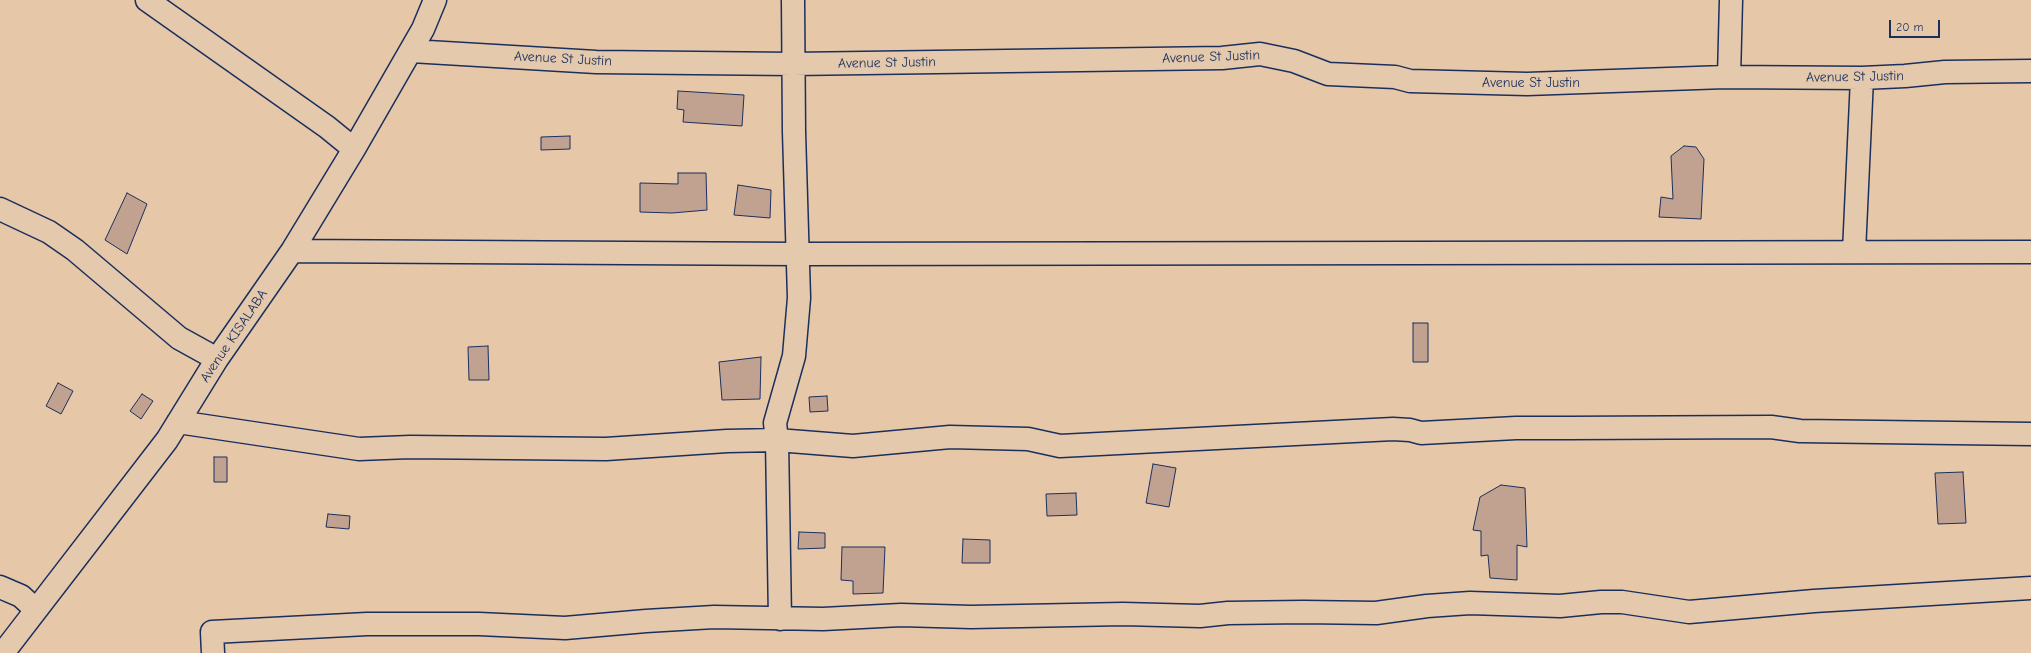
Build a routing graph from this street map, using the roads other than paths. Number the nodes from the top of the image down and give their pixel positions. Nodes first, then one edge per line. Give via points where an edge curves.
1 (147, 0) edge
2 (435, 0) edge
3 (793, 0) edge
4 (1731, 0) edge
5 (411, 51) junction
6 (793, 64) junction
7 (2031, 71) edge
8 (1729, 77) junction
9 (1862, 78) junction
10 (354, 149) junction
11 (0, 209) edge
12 (292, 251) junction
13 (1854, 252) junction
14 (2031, 252) edge
15 (797, 254) junction
16 (217, 359) junction
17 (178, 422) junction
18 (2031, 434) edge
19 (777, 440) junction
20 (0, 587) edge
21 (2031, 588) edge
22 (35, 609) junction
23 (780, 619) junction
24 (3, 653) edge
25 (213, 653) edge

1 - 10 street via 327,127
2 - 5 street, Avenue KISALABA
3 - 6 street
4 - 8 street
5 - 6 street, Avenue St Justin via 596,62
5 - 10 street, Avenue KISALABA
6 - 8 street, Avenue St Justin via 1222,58 1260,54 1294,61 1328,74 1395,77 1410,81 1528,84
6 - 15 street
7 - 9 street, Avenue St Justin via 1946,72
8 - 9 street, Avenue St Justin
9 - 13 street
10 - 12 street, Avenue KISALABA
11 - 16 street via 49,232 75,250 179,338
12 - 15 street
12 - 16 street, Avenue KISALABA
13 - 14 street
13 - 15 street
15 - 19 street via 798,298 794,356 774,422
16 - 17 street, Avenue KISALABA
17 - 19 street via 359,449 606,449
17 - 22 street, Avenue KISALABA
18 - 19 street via 1687,427 1516,428 1421,433 1393,429 1060,446 1028,439 950,437 853,446
19 - 23 street
20 - 22 street via 21,596
21 - 23 street via 1814,601 1689,612 1622,602 1560,606 1470,603 1376,613 971,617 901,615
22 - 24 street, Avenue KISALABA
23 - 25 street via 707,618 565,628 479,624 367,624 212,632

